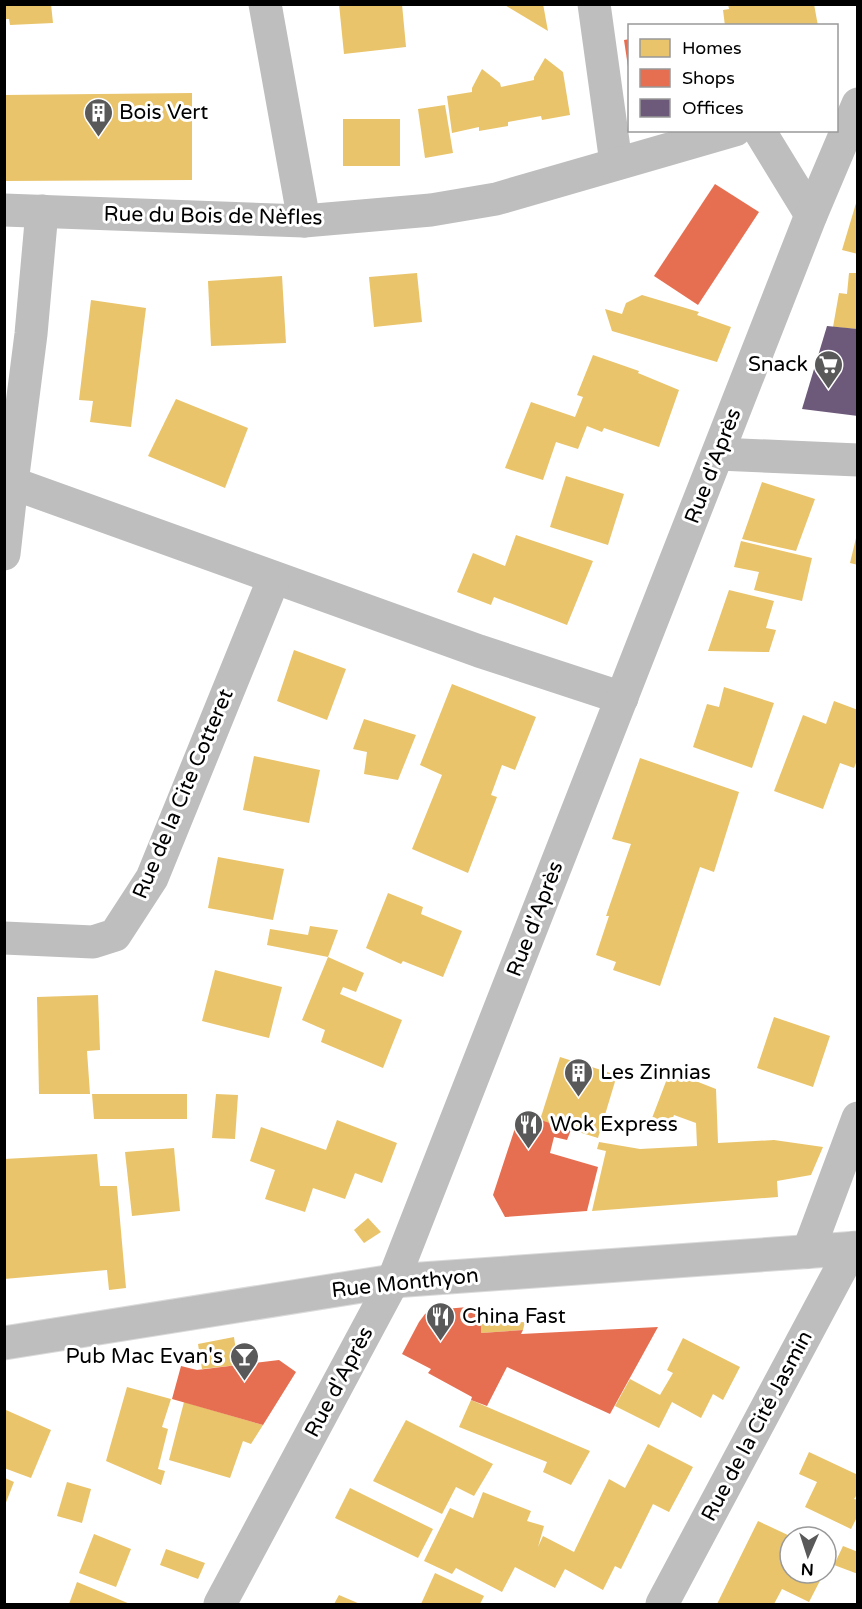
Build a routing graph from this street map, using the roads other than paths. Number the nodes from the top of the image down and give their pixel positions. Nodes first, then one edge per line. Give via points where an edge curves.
1 (266, 4) edge
2 (594, 4) edge
3 (858, 96) edge
4 (838, 102) edge
5 (858, 104) edge
6 (728, 132) edge
7 (760, 132) edge
8 (616, 163) junction
9 (4, 210) edge
10 (42, 211) junction
11 (811, 215) junction
12 (304, 221) junction
13 (718, 454) junction
14 (858, 460) edge
15 (12, 483) junction
16 (4, 554) edge
17 (274, 578) junction
18 (622, 698) junction
19 (4, 938) edge
20 (858, 1118) edge
21 (855, 1248) edge
22 (808, 1252) junction
23 (393, 1281) junction
24 (4, 1342) edge
25 (220, 1605) edge
26 (662, 1605) edge

1 - 12 street
2 - 8 street
3 - 4 street
5 - 11 street, Rue d'Après
6 - 8 street, Rue du Bois de Nèfles
7 - 11 street
8 - 12 street, Rue du Bois de Nèfles via 496,198 431,210
9 - 10 street, Rue du Bois de Nèfles
10 - 12 street, Rue du Bois de Nèfles
10 - 15 street
11 - 13 street, Rue d'Après
13 - 14 street
13 - 18 street, Rue d'Après
15 - 16 street
15 - 17 street
17 - 18 street
17 - 19 street, Rue de la Cite Cotteret via 152,878 115,935 93,942
18 - 23 street, Rue d'Après
20 - 22 street
21 - 22 street, Rue Monthyon
21 - 26 street, Rue de la Cité Jasmin
22 - 23 street, Rue Monthyon
23 - 24 street, Rue Monthyon
23 - 25 street, Rue d'Après

